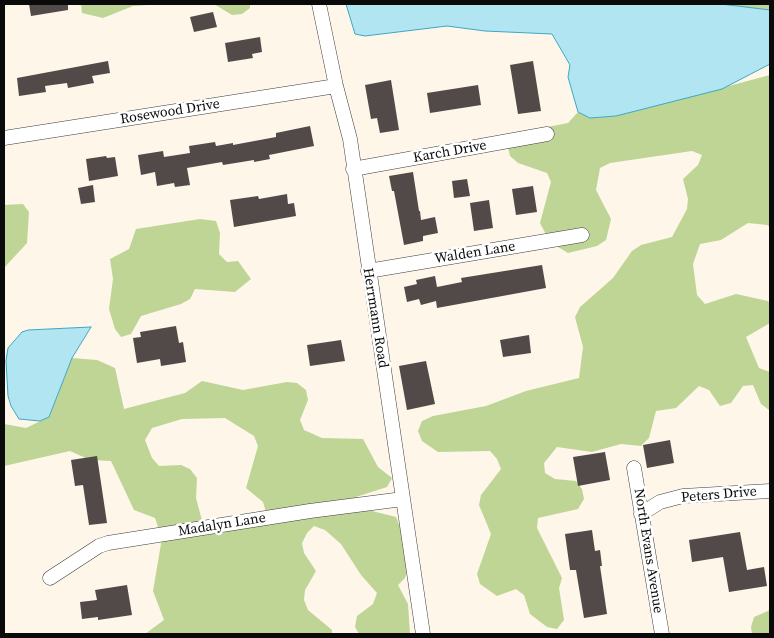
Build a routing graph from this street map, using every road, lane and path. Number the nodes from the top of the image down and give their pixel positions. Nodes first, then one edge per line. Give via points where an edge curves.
1 (319, 4) edge
2 (336, 86) junction
3 (547, 134) dead end
4 (4, 138) edge
5 (353, 169) junction
6 (582, 235) dead end
7 (368, 271) junction
8 (634, 468) dead end
9 (770, 491) edge
10 (403, 499) junction
11 (641, 514) junction
12 (50, 578) dead end
13 (423, 634) edge
14 (662, 634) edge

1 - 2 street, Herrmann Road
2 - 4 street, Rosewood Drive
2 - 5 street, Herrmann Road
3 - 5 street, Karch Drive
5 - 7 street, Herrmann Road
6 - 7 street, Walden Lane
7 - 10 street, Herrmann Road
8 - 11 street, North Evans Avenue
9 - 11 street, Peters Drive via 683,496 660,502
10 - 12 street, Madalyn Lane via 108,543
10 - 13 street, Herrmann Road
11 - 14 street, North Evans Avenue

